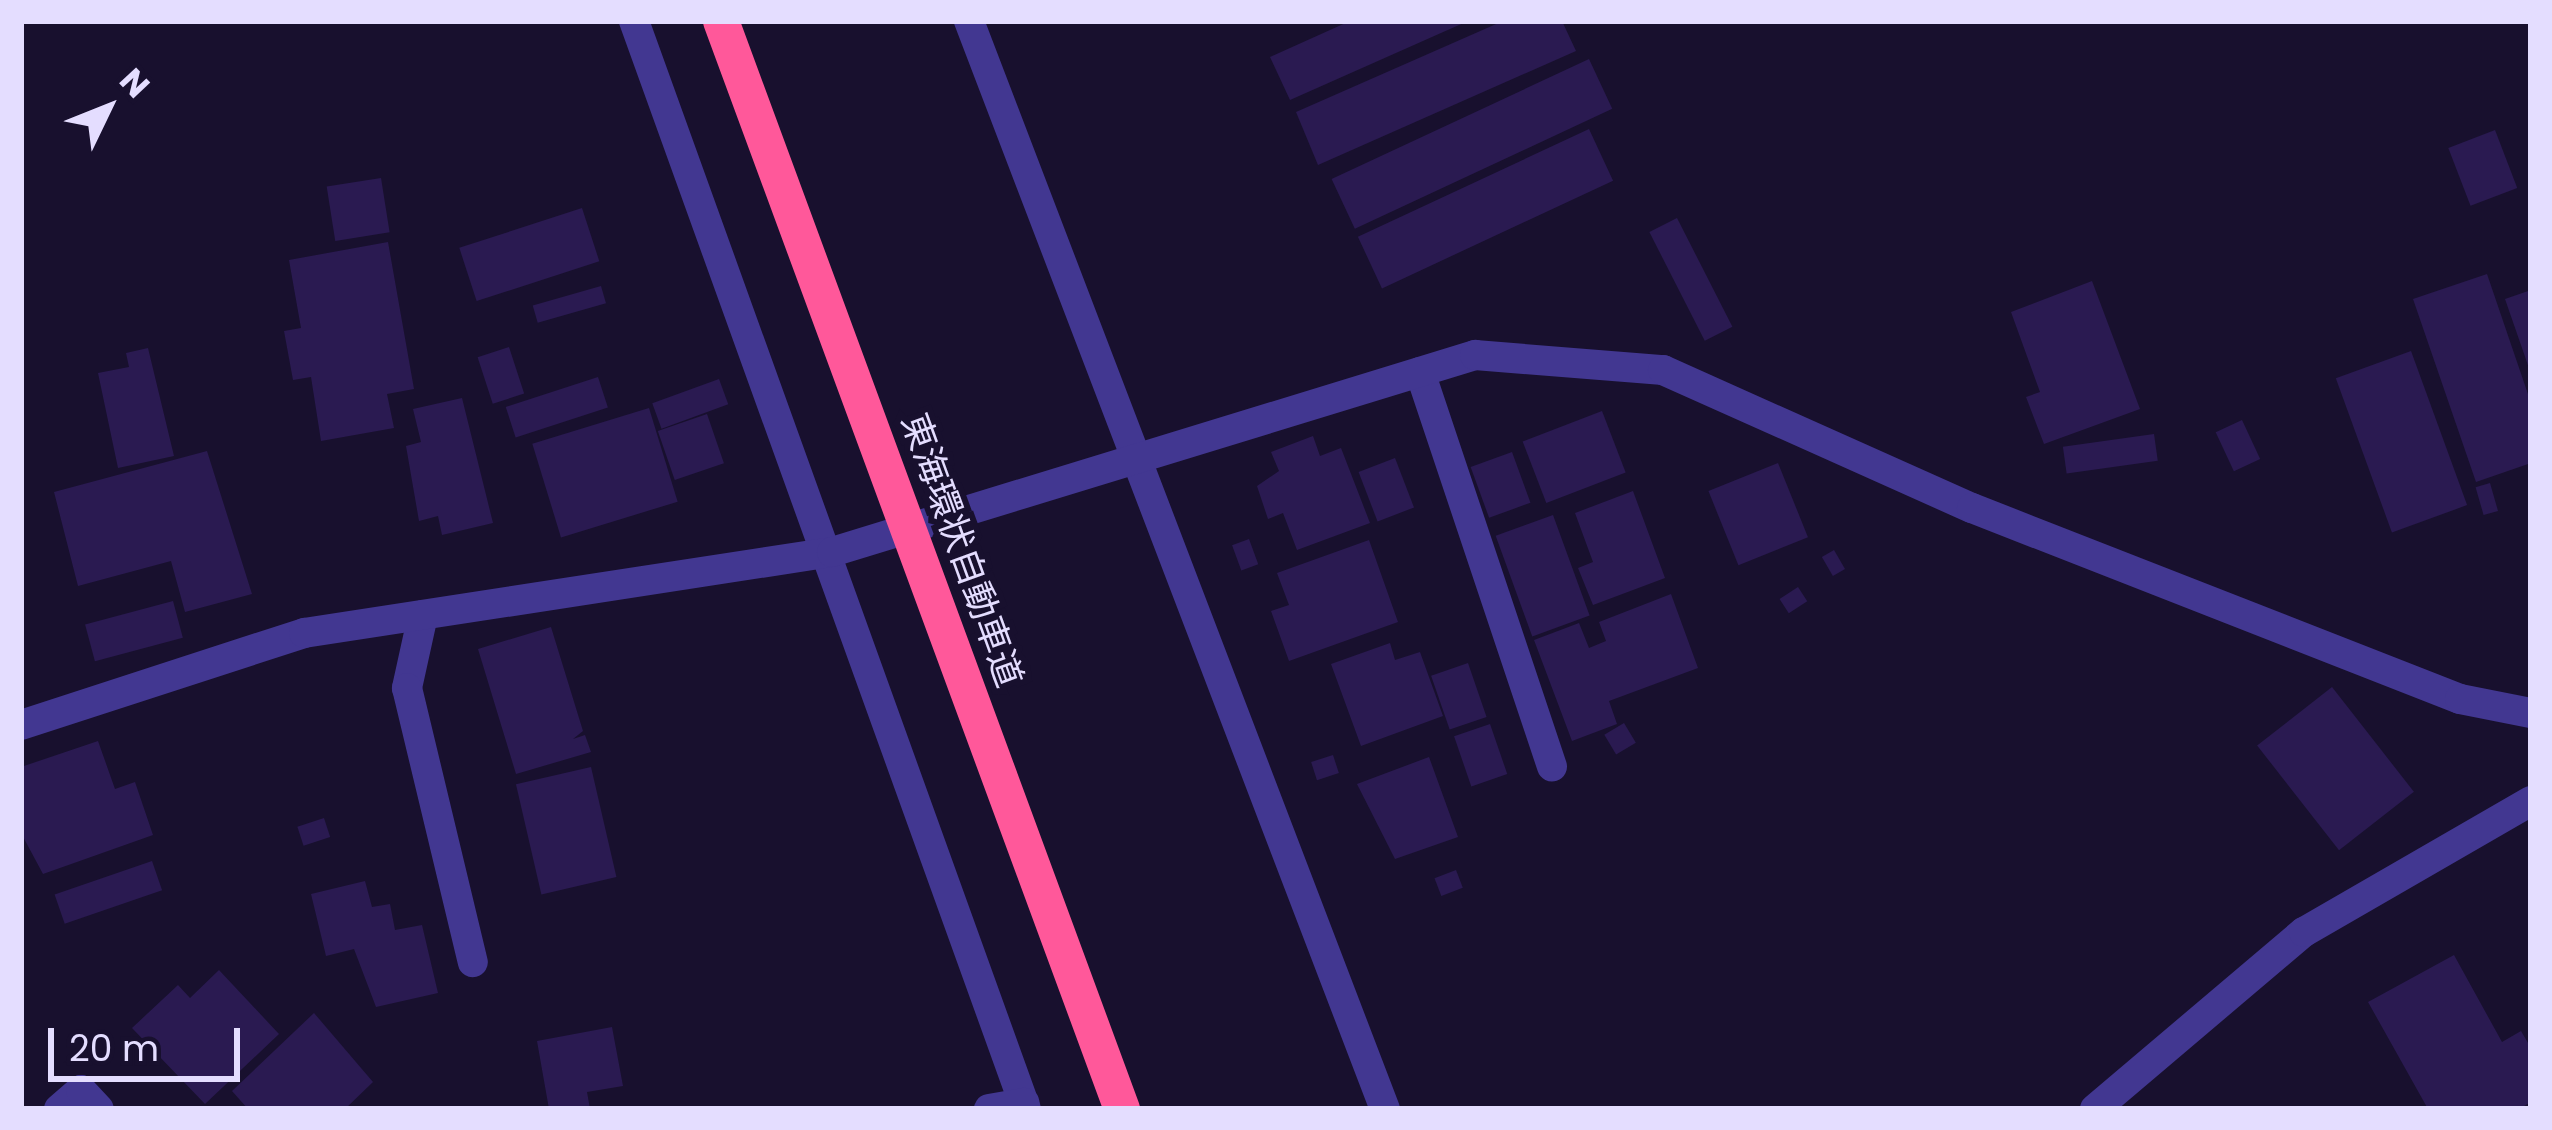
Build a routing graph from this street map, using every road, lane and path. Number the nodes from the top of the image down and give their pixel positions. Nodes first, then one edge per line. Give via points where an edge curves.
1 (634, 21) edge
2 (721, 21) edge
3 (969, 21) edge
4 (1420, 372) junction
5 (1140, 459) junction
6 (832, 552) junction
7 (423, 615) junction
8 (2531, 713) edge
9 (21, 725) edge
10 (1552, 767) dead end
11 (2531, 801) edge
12 (473, 962) dead end
13 (1025, 1106) edge
14 (59, 1109) edge
15 (99, 1109) edge
16 (989, 1109) edge
17 (1122, 1109) edge
18 (1384, 1109) edge
19 (2095, 1109) edge

1 - 6 street
2 - 17 highway, 東海環状自動車道
3 - 5 street
4 - 5 street
4 - 8 street via 1475,355 1663,370 1972,508 2461,699
4 - 10 street
5 - 6 street
5 - 18 street
6 - 7 street
6 - 13 street
7 - 9 street via 304,633
7 - 12 street via 407,688
11 - 19 street via 2304,932
13 - 16 street
14 - 15 street via 81,1090

